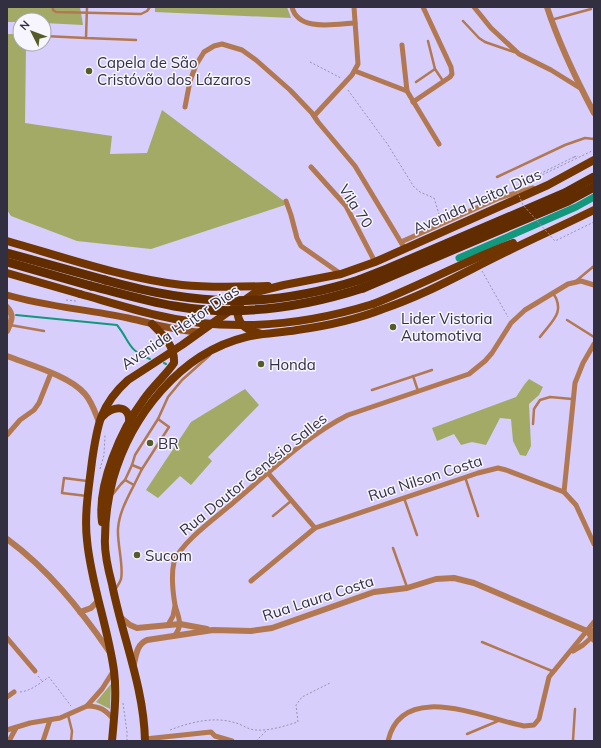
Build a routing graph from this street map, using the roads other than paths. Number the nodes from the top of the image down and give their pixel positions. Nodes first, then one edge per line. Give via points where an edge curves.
1 (53, 7) edge
2 (87, 7) edge
3 (150, 7) edge
4 (292, 7) edge
5 (354, 7) edge
6 (423, 7) edge
7 (474, 7) edge
8 (547, 7) edge
9 (591, 8) dead end
10 (87, 13) junction
11 (551, 20) junction
12 (463, 21) dead end
13 (355, 23) junction
14 (52, 36) edge
15 (86, 38) junction
16 (136, 40) dead end
17 (428, 41) dead end
18 (402, 45) dead end
19 (519, 54) junction
20 (435, 69) junction
21 (355, 71) junction
22 (416, 82) dead end
23 (443, 82) junction
24 (580, 88) junction
25 (407, 91) junction
26 (413, 102) junction
27 (186, 107) dead end
28 (594, 113) edge
29 (314, 116) junction
30 (594, 139) edge
31 (439, 144) dead end
32 (594, 160) edge
33 (311, 167) dead end
34 (594, 177) edge
35 (496, 178) dead end
36 (548, 185) junction
37 (594, 187) edge
38 (286, 201) dead end
39 (594, 210) edge
40 (550, 231) junction
41 (7, 240) edge
42 (403, 245) junction
43 (7, 253) edge
44 (7, 262) edge
45 (375, 262) junction
46 (594, 266) edge
47 (7, 273) edge
48 (341, 274) junction
49 (575, 282) junction
50 (361, 284) junction
51 (593, 284) edge
52 (284, 285) junction
53 (553, 293) junction
54 (7, 295) edge
55 (238, 304) junction
56 (7, 307) edge
57 (567, 320) dead end
58 (152, 324) junction
59 (10, 325) junction
60 (7, 331) edge
61 (44, 331) dead end
62 (200, 332) junction
63 (263, 334) junction
64 (540, 337) dead end
65 (594, 337) edge
66 (594, 344) edge
67 (216, 348) junction
68 (173, 351) junction
69 (7, 356) edge
70 (432, 370) dead end
71 (51, 373) junction
72 (414, 376) junction
73 (372, 390) dead end
74 (418, 392) junction
75 (573, 399) junction
76 (158, 420) junction
77 (99, 422) junction
78 (129, 423) junction
79 (533, 424) dead end
80 (7, 435) edge
81 (132, 464) junction
82 (142, 469) junction
83 (268, 473) junction
84 (464, 477) junction
85 (125, 480) junction
86 (90, 481) junction
87 (134, 485) junction
88 (564, 492) junction
89 (88, 496) junction
90 (404, 498) junction
91 (109, 500) junction
92 (291, 500) junction
93 (273, 516) dead end
94 (478, 516) dead end
95 (315, 528) junction
96 (417, 535) dead end
97 (7, 539) edge
98 (104, 540) junction
99 (594, 544) edge
100 (393, 548) dead end
101 (251, 581) dead end
102 (407, 588) junction
103 (113, 591) junction
104 (98, 601) junction
105 (176, 606) junction
106 (80, 612) junction
107 (118, 615) junction
108 (594, 622) edge
109 (180, 624) junction
110 (168, 625) junction
111 (142, 629) junction
112 (213, 630) junction
113 (591, 631) edge
114 (174, 636) junction
115 (7, 638) edge
116 (593, 638) edge
117 (143, 642) junction
118 (482, 642) dead end
119 (110, 651) junction
120 (570, 653) junction
121 (133, 668) junction
122 (114, 670) junction
123 (35, 671) dead end
124 (553, 672) junction
125 (14, 692) road end
126 (7, 697) edge
127 (87, 706) junction
128 (575, 709) dead end
129 (68, 715) junction
130 (50, 720) junction
131 (114, 720) junction
132 (500, 720) junction
133 (16, 728) junction
134 (7, 730) edge
135 (467, 734) dead end
136 (216, 738) edge
137 (145, 740) edge
138 (9, 741) edge
139 (42, 741) edge
140 (72, 741) edge
141 (112, 741) edge
142 (232, 741) edge
143 (388, 741) edge
144 (574, 741) edge

1 - 10 lane via 56,12
2 - 10 lane
3 - 10 lane via 141,14
4 - 13 street via 298,19 307,23
5 - 13 street
6 - 23 street via 452,71 450,77
7 - 19 street via 491,28
8 - 11 street
9 - 11 lane
10 - 15 lane
11 - 24 street
12 - 19 lane via 485,42
13 - 21 street via 358,54
14 - 15 lane
15 - 16 lane
17 - 20 lane
18 - 25 street
19 - 24 street
20 - 22 lane
20 - 23 lane
21 - 25 street
21 - 29 street
23 - 26 street
24 - 28 street
25 - 26 street
26 - 31 street
27 - 29 street via 190,81 200,57 209,49 222,44 238,48 250,55 290,90
29 - 42 street via 355,166
30 - 35 lane via 585,138 565,145
32 - 36 main road, Avenida Heitor Dias
33 - 45 street, Vila 70 via 346,206
34 - 50 highway via 565,193 387,269
36 - 42 main road, Avenida Heitor Dias
36 - 42 street via 508,194 443,223
37 - 50 highway via 568,201
38 - 48 street via 301,246
39 - 40 main road
40 - 47 main road, bridge via 502,247 374,304 301,322 278,324 199,323 157,315
40 - 63 main road via 430,290 364,316 322,326
41 - 52 main road via 101,268 162,282 209,287
42 - 45 main road, Avenida Heitor Dias
43 - 50 highway, bridge via 147,291 206,300 254,301
44 - 50 highway, bridge via 144,300 205,310 234,311 293,306 334,297
45 - 48 main road, Avenida Heitor Dias
46 - 49 lane
48 - 52 main road, Avenida Heitor Dias
49 - 51 street
49 - 53 street, Rua Doutor Genésio Salles
52 - 55 main road, Avenida Heitor Dias via 256,292
53 - 64 lane via 559,310
53 - 74 street, Rua Doutor Genésio Salles via 525,310 511,323 492,353 478,368 459,378
54 - 58 main road
55 - 62 main road, Avenida Heitor Dias
55 - 63 main road via 237,316 244,327
56 - 59 street via 12,314
57 - 65 lane
58 - 62 main road via 186,332
58 - 68 main road
59 - 60 street
59 - 61 lane
62 - 68 main road, Avenida Heitor Dias
63 - 67 main road
66 - 75 street via 578,373
67 - 76 lane via 174,388 163,405
67 - 91 main road via 185,368 153,401 125,448 112,481
68 - 77 main road, Avenida Heitor Dias via 120,386 108,402
68 - 78 main road via 174,363 144,399
69 - 71 street
70 - 72 lane
71 - 77 street via 71,382 81,390 89,400
71 - 80 street via 39,403
72 - 73 lane
72 - 74 lane
74 - 83 street, Rua Doutor Genésio Salles via 335,421
75 - 79 lane via 550,397 540,400 534,409
75 - 88 street
76 - 81 lane
76 - 82 lane via 169,427
77 - 78 main road via 113,409 121,409 130,416
77 - 86 main road, Avenida Heitor Dias
78 - 98 main road via 111,462 103,491 101,516
81 - 82 lane
81 - 85 lane
82 - 87 lane
83 - 92 street
83 - 105 street, Rua Doutor Genésio Salles via 193,538 178,555 173,571
84 - 88 street, Rua Nilson Costa via 498,468
84 - 90 street, Rua Nilson Costa
84 - 94 lane
85 - 87 lane
85 - 91 lane
86 - 89 main road, Avenida Heitor Dias
86 - 89 lane via 64,478 62,493
87 - 103 lane via 119,520 122,576 120,584
88 - 99 street, Rua Nilson Costa via 576,505
89 - 104 main road, Avenida Heitor Dias via 87,541
90 - 95 street, Rua Nilson Costa
90 - 96 lane
91 - 98 main road
92 - 93 lane
92 - 95 street
95 - 101 street, Rua Nilson Costa
97 - 106 street via 40,566
98 - 103 main road
100 - 102 lane
102 - 112 street, Rua Laura Costa via 374,592 272,628 251,631
102 - 113 street, Rua Laura Costa via 436,579 463,580
103 - 107 main road
104 - 106 street via 92,608
104 - 119 main road, Avenida Heitor Dias
105 - 109 street, Rua Doutor Genésio Salles
105 - 110 street, Rua Doutor Genésio Salles
106 - 119 street
107 - 111 street via 134,627
107 - 121 main road
108 - 113 street
109 - 110 street, Rua Laura Costa
109 - 112 street, Rua Laura Costa
109 - 114 street
110 - 111 street, Rua Laura Costa
111 - 117 street
112 - 114 street, Rua Laura Costa
113 - 116 street
113 - 120 street
114 - 117 street, Rua Laura Costa
115 - 123 street
116 - 120 street
117 - 121 street via 137,650
118 - 124 lane
119 - 122 main road, Avenida Heitor Dias
120 - 124 street
121 - 137 main road via 143,710
122 - 127 street
122 - 131 main road, Avenida Heitor Dias
124 - 132 street via 547,683 536,723 524,726
125 - 126 street
127 - 129 street
127 - 131 street via 101,708
128 - 144 lane
129 - 130 street
129 - 140 lane
130 - 133 street
130 - 139 street
131 - 141 main road, Avenida Heitor Dias
132 - 135 lane
132 - 143 street via 451,708 421,708 405,714 398,720
133 - 134 street
133 - 138 street
136 - 137 street via 211,732
136 - 142 street

